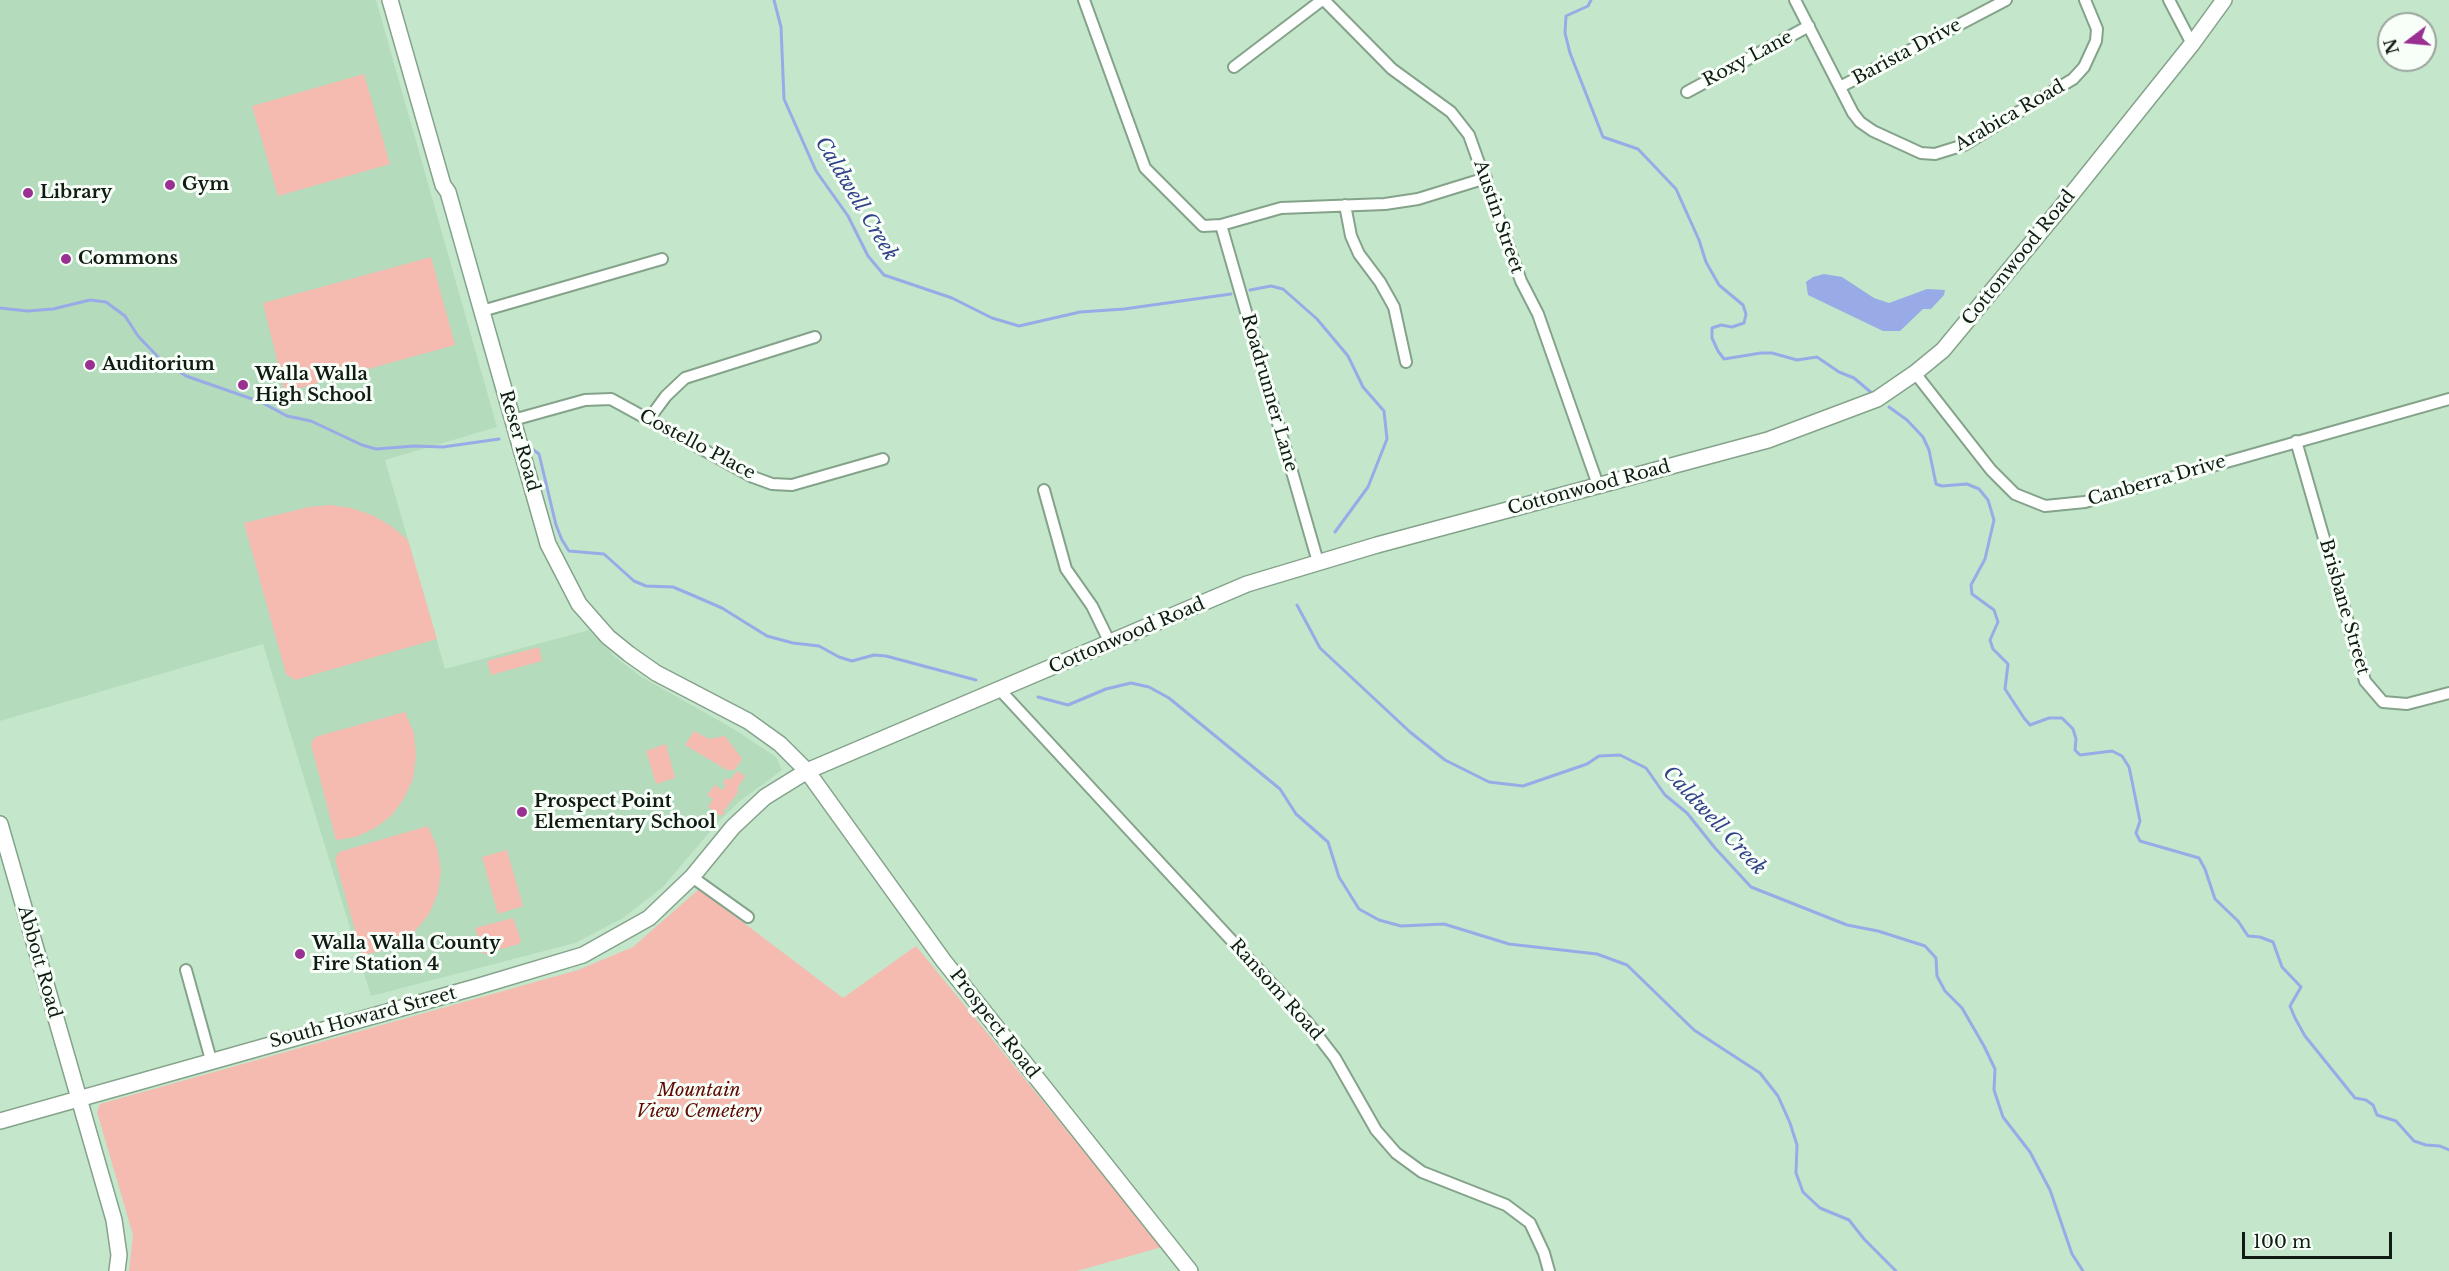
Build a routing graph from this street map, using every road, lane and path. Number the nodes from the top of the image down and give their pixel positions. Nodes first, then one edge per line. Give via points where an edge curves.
1 (390, 0) edge
2 (1084, 0) edge
3 (1323, 0) edge
4 (1795, 0) edge
5 (2006, 0) edge
6 (2085, 0) edge
7 (2169, 0) edge
8 (2224, 0) edge
9 (1809, 26) junction
10 (2192, 44) junction
11 (1234, 67) dead end
12 (1840, 87) junction
13 (1688, 92) dead end
14 (1486, 178) junction
15 (1345, 205) junction
16 (1221, 225) junction
17 (662, 259) dead end
18 (482, 311) junction
19 (815, 337) dead end
20 (1406, 362) dead end
21 (1915, 373) junction
22 (2449, 399) edge
23 (650, 419) junction
24 (513, 420) junction
25 (2296, 441) junction
26 (883, 459) dead end
27 (1598, 485) junction
28 (1044, 490) dead end
29 (1318, 562) junction
30 (1110, 643) junction
31 (1000, 690) junction
32 (2449, 693) edge
33 (807, 771) junction
34 (0, 824) edge
35 (692, 877) junction
36 (748, 917) dead end
37 (186, 970) dead end
38 (211, 1060) junction
39 (78, 1099) junction
40 (0, 1121) edge
41 (117, 1271) edge
42 (1190, 1271) edge
43 (1549, 1271) edge

1 - 18 main road, Reser Road
2 - 16 street via 1145,168 1203,226
3 - 11 street
3 - 14 street, Austin Street via 1392,69 1451,112 1469,135
4 - 9 street, Arabica Road
5 - 12 street, Barista Drive
6 - 12 street, Arabica Road via 2097,29 2084,67 2073,79 1950,151 1921,153 1873,131 1853,113
7 - 10 street
8 - 10 main road, Cottonwood Road
9 - 12 street, Arabica Road
9 - 13 street, Roxy Lane
10 - 21 main road, Cottonwood Road via 1998,286 1943,350
14 - 15 street via 1418,200
14 - 27 street, Austin Street
15 - 16 street via 1281,208
15 - 20 street via 1359,254 1394,307
16 - 29 street, Roadrunner Lane
17 - 18 street
18 - 24 main road, Reser Road
19 - 23 street via 686,378 666,396
21 - 25 street, Canberra Drive via 1991,470 2015,494 2045,506 2085,502
21 - 27 main road, Cottonwood Road via 1877,399 1768,440
22 - 25 street, Canberra Drive
23 - 24 street, Costello Place via 611,399 585,400
23 - 26 street, Costello Place via 772,484 792,485
24 - 33 main road, Reser Road via 548,544 579,604 629,654 656,673 748,721 780,744
25 - 32 street, Brisbane Street via 2365,681 2383,702 2408,705
27 - 29 main road, Cottonwood Road
28 - 30 street via 1066,569 1092,606
29 - 30 main road, Cottonwood Road via 1247,584
30 - 31 main road, Cottonwood Road
31 - 33 main road, Cottonwood Road
31 - 43 street, Ransom Road via 1308,1023 1335,1059 1376,1130 1396,1153 1422,1172 1506,1205 1530,1223
33 - 35 main road, South Howard Street via 765,797 733,827
33 - 42 main road, Prospect Road via 943,960
34 - 39 main road, Abbott Road
35 - 36 street
35 - 38 main road, South Howard Street via 650,918 583,955
37 - 38 street
38 - 39 main road, South Howard Street
39 - 40 main road, South Howard Street
39 - 41 main road, Abbott Road via 114,1220

